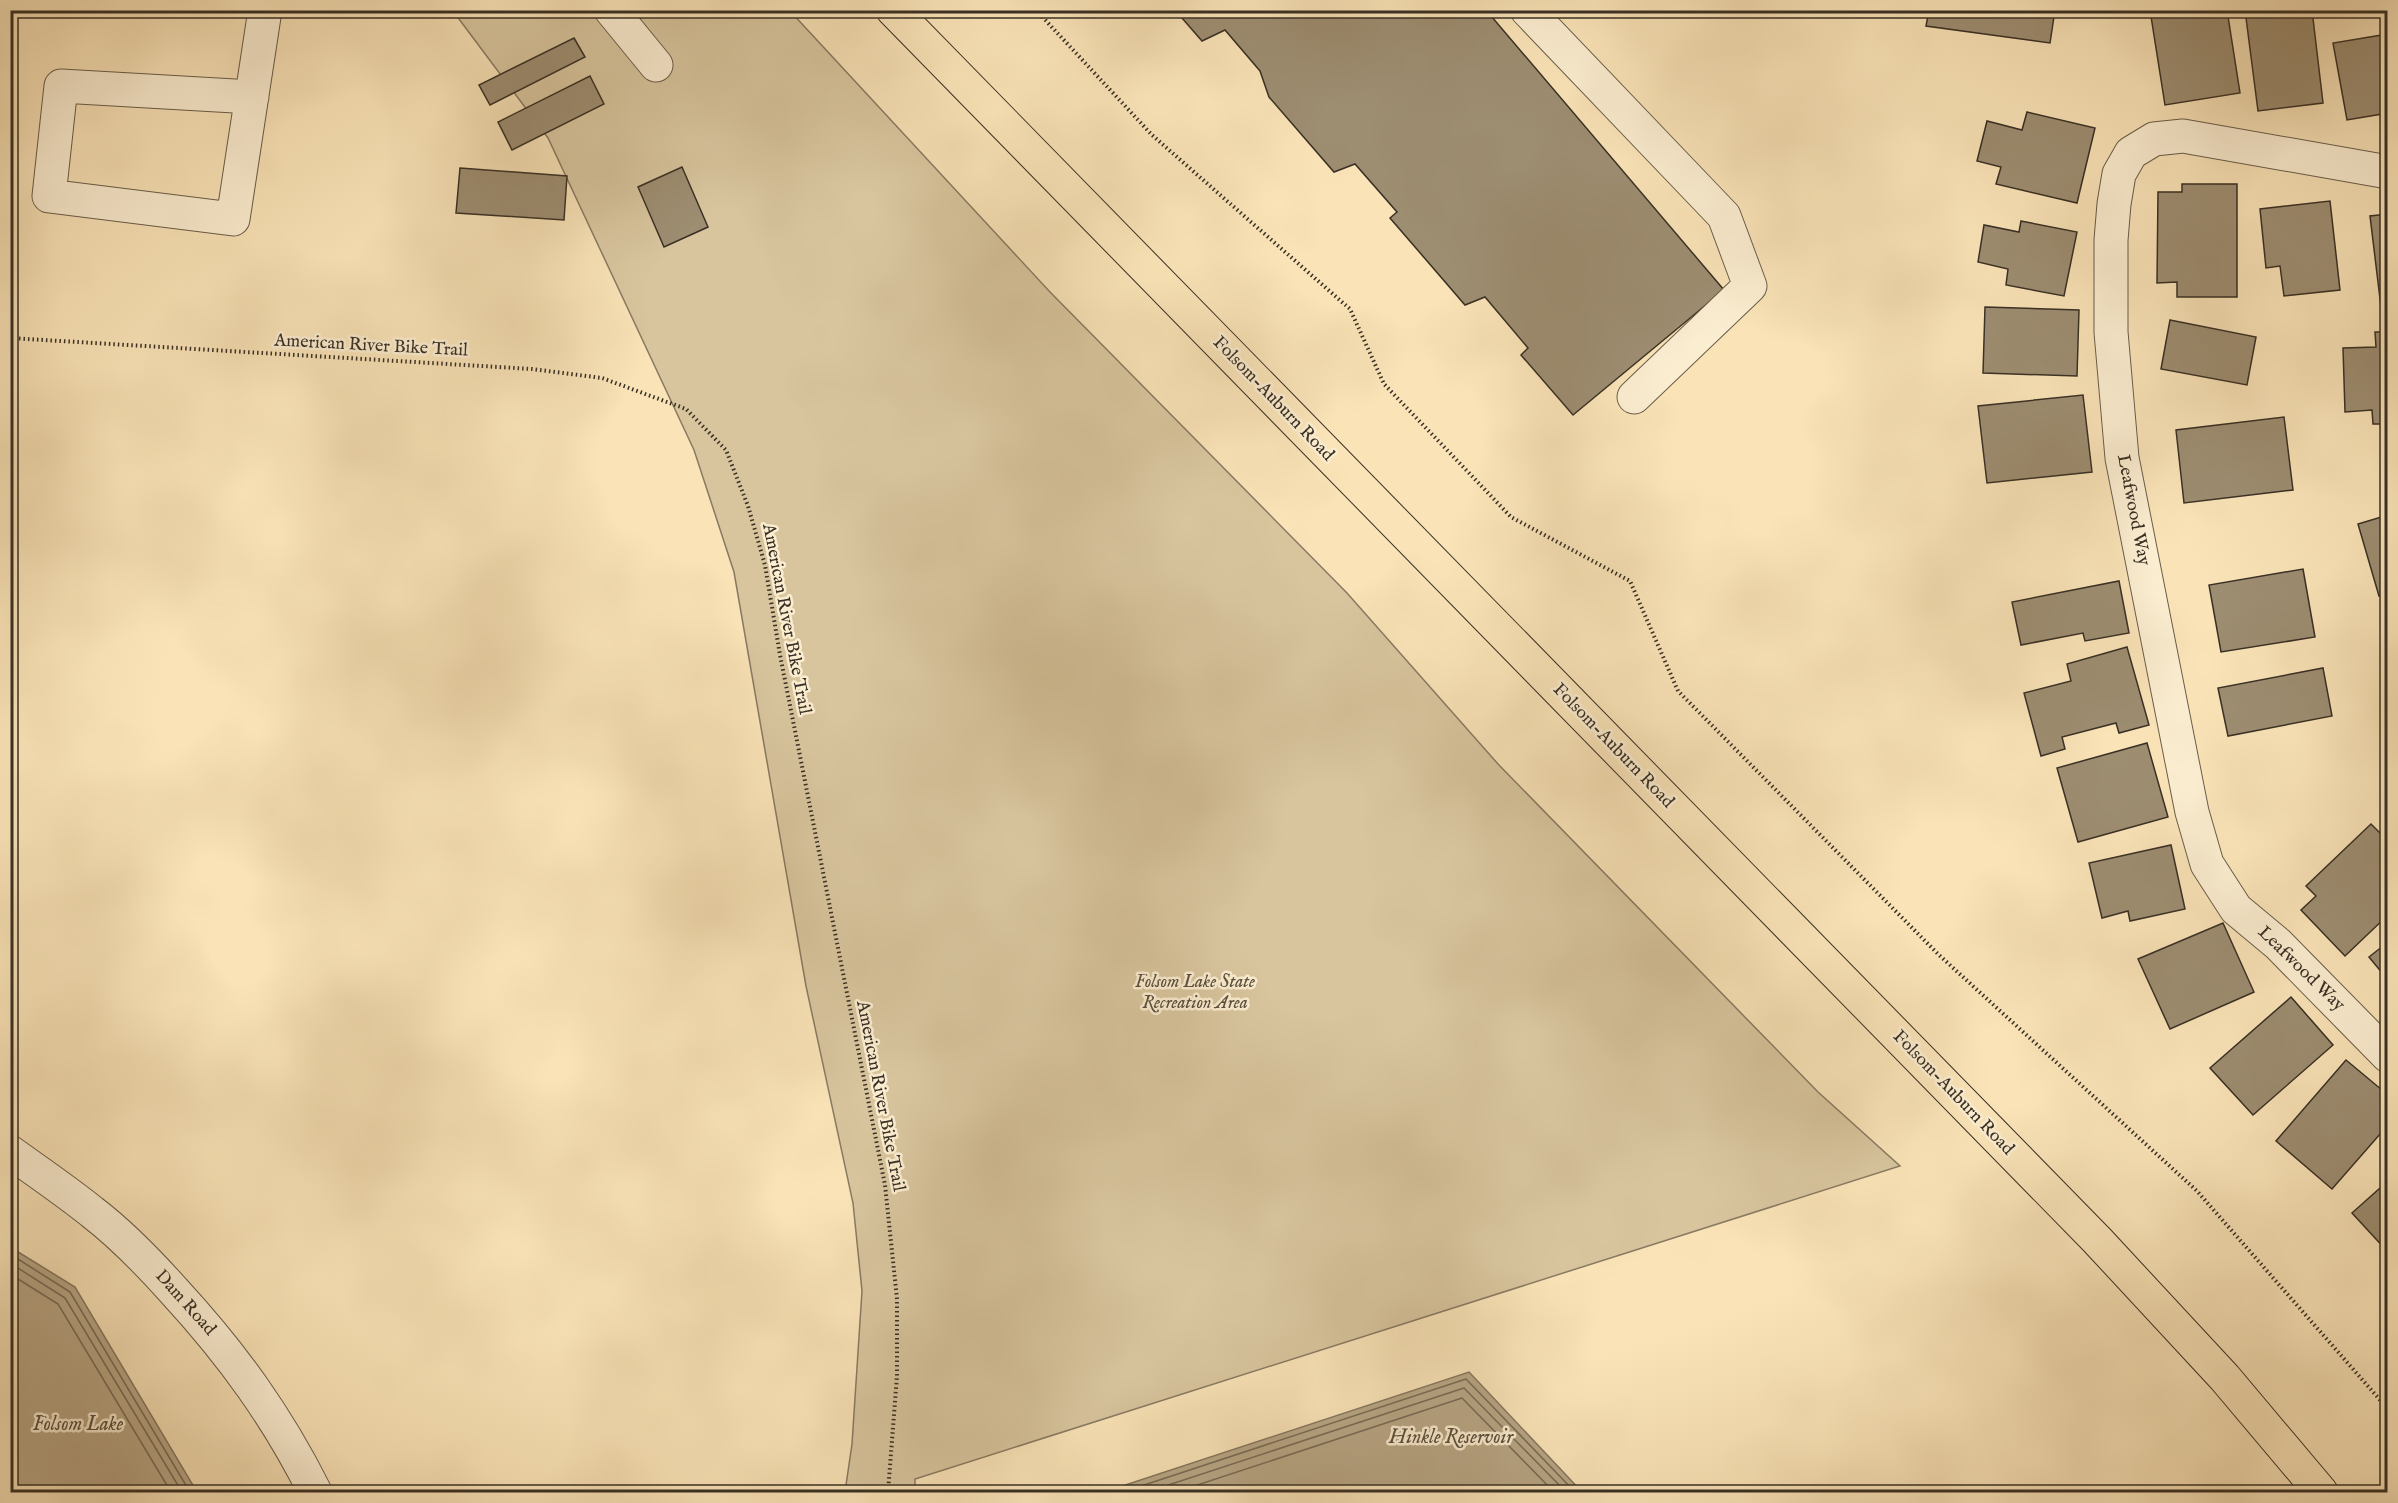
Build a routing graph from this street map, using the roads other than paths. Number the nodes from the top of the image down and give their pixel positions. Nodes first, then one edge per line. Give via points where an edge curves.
1 (265, 10) edge
2 (611, 10) edge
3 (893, 10) edge
4 (1527, 10) edge
5 (656, 65) dead end
6 (252, 97) junction
7 (2388, 172) edge
8 (1634, 398) dead end
9 (2388, 1056) edge
10 (10, 1152) edge
11 (315, 1492) edge
12 (2320, 1492) edge

1 - 6 street
2 - 5 street
3 - 12 main road, Folsom-Auburn Road via 2097,1240 2225,1378
4 - 8 street via 1724,216 1750,286
6 - 6 street via 233,219 49,196 61,86
7 - 9 street, Leafwood Way via 2183,136 2154,139 2131,153 2119,174 2111,240 2110,332 2122,458 2192,813 2207,864 2236,909 2278,944
10 - 11 street, Dam Road via 93,1212 215,1334 256,1390

